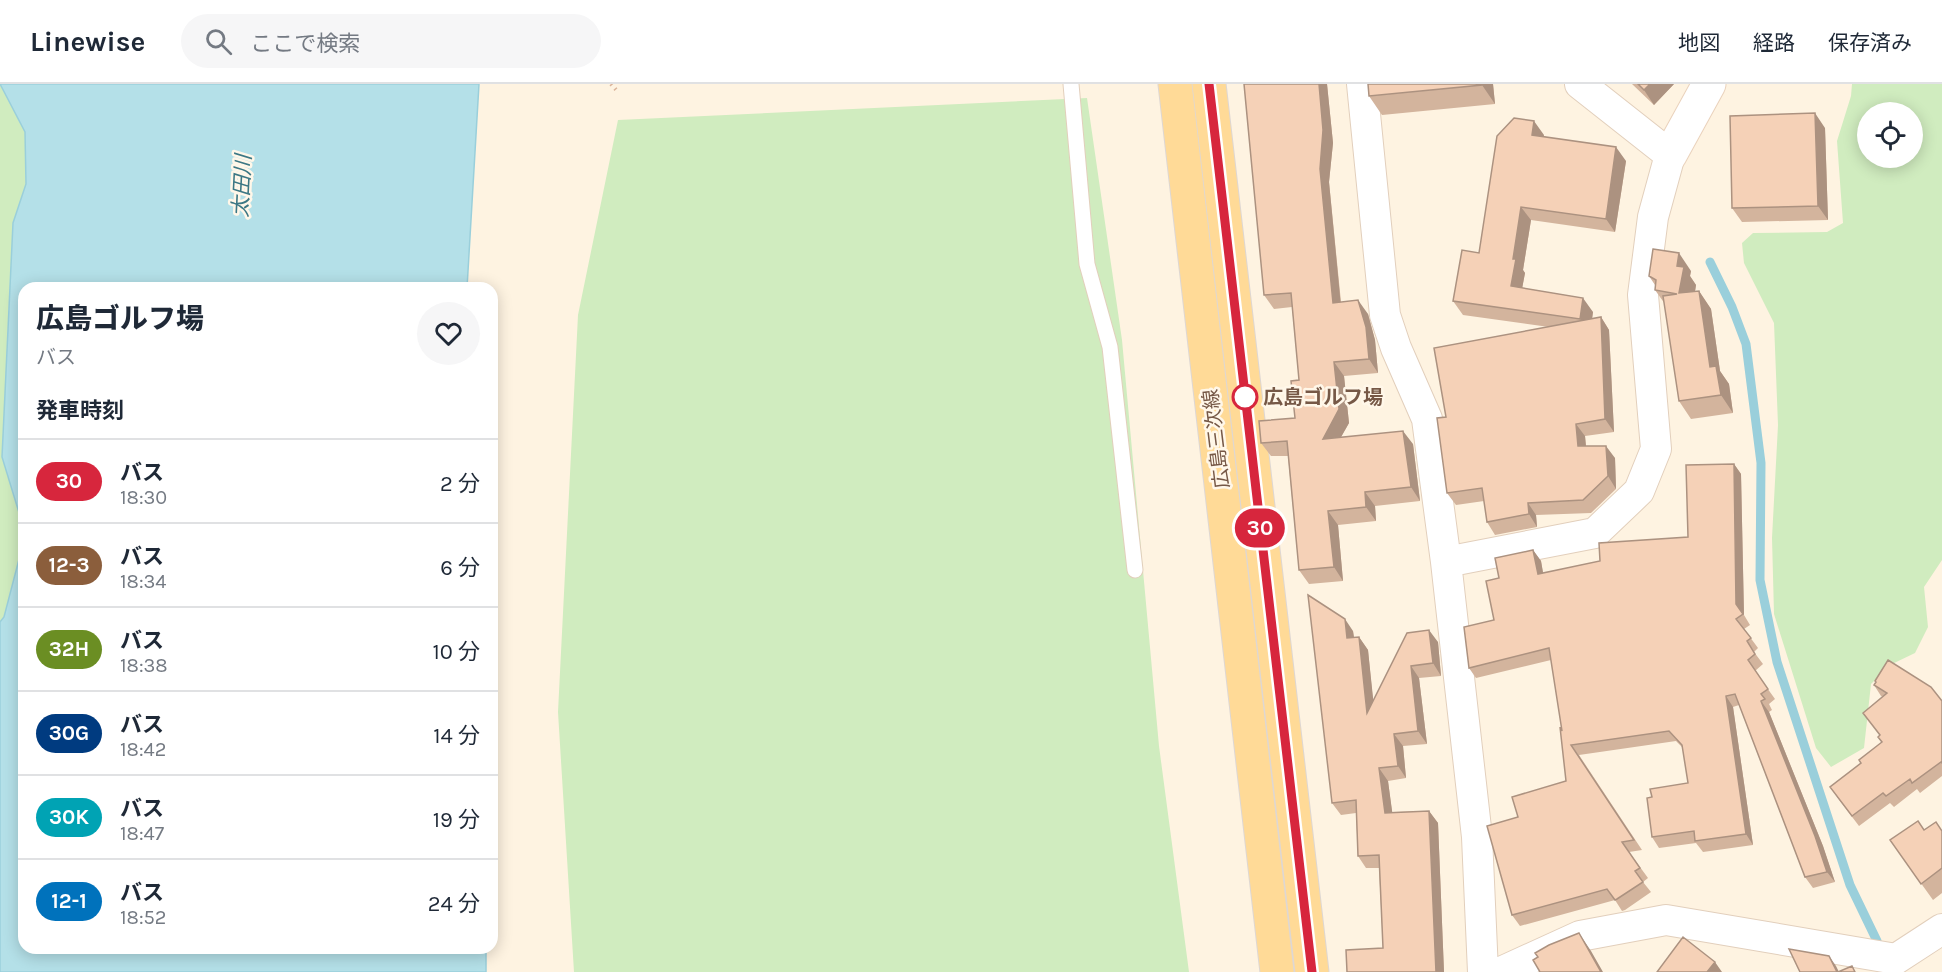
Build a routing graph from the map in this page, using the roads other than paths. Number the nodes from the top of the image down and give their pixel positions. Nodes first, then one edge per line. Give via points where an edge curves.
1 (1071, 84) edge
2 (1175, 84) edge
3 (1209, 84) edge
4 (1362, 84) edge
5 (1580, 84) edge
6 (1709, 84) edge
7 (1671, 155) junction
8 (1446, 562) junction
9 (1135, 570) dead end
10 (1942, 929) edge
11 (1895, 966) edge
12 (1277, 972) edge
13 (1312, 972) edge
14 (1483, 972) edge
15 (1501, 972) edge

1 - 9 lane via 1087,264 1110,347
2 - 12 main road, 広島三次線
3 - 13 main road, 広島三次線
4 - 8 street via 1385,315 1427,419
5 - 7 street
6 - 7 street
7 - 8 street via 1653,216 1642,295 1656,450 1639,491 1595,533
8 - 14 street via 1477,837
10 - 11 street
11 - 15 street via 1666,920 1580,936

